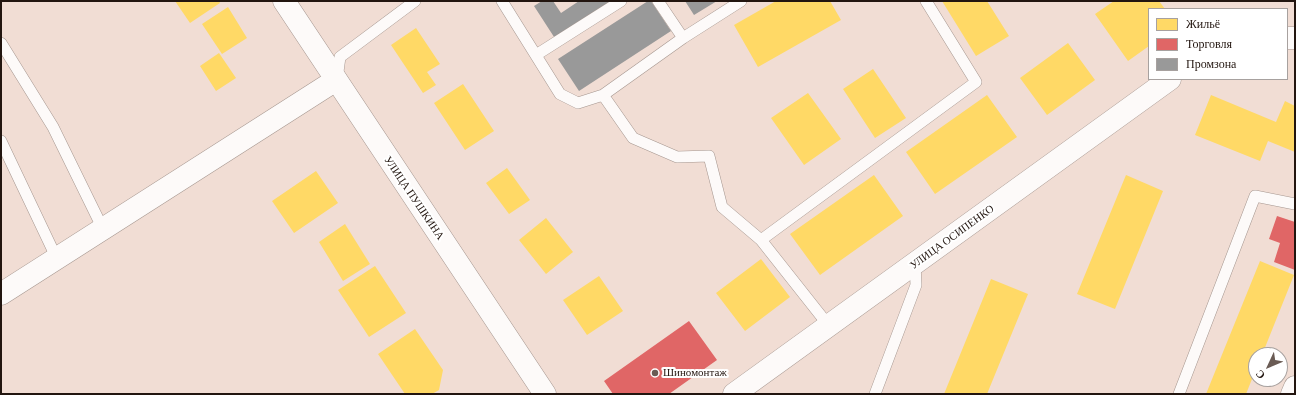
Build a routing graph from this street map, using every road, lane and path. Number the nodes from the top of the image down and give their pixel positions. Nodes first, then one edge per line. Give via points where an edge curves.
1 (284, 1) edge
2 (415, 1) edge
3 (502, 1) edge
4 (621, 1) edge
5 (658, 1) edge
6 (741, 1) edge
7 (926, 1) edge
8 (683, 38) junction
9 (1, 43) edge
10 (536, 55) junction
11 (336, 80) junction
12 (1169, 80) edge
13 (603, 95) junction
14 (1, 141) edge
15 (1295, 204) edge
16 (103, 229) junction
17 (761, 240) junction
18 (57, 259) junction
19 (915, 264) junction
20 (3, 288) edge
21 (829, 326) junction
22 (1295, 387) edge
23 (545, 394) edge
24 (734, 394) edge
25 (875, 394) edge
26 (1179, 394) edge
27 (1292, 394) edge

1 - 11 street, УЛИЦА ПУШКИНА
2 - 11 lane via 340,58
3 - 10 lane
4 - 10 lane
5 - 8 lane
6 - 8 lane
7 - 17 lane via 976,82
8 - 13 lane
9 - 16 lane via 52,127
10 - 13 lane via 560,94 578,103
11 - 16 street
11 - 23 street, УЛИЦА ПУШКИНА
12 - 19 street, УЛИЦА ОСИПЕНКО
13 - 17 lane via 633,138 677,158 709,156 722,207
14 - 18 lane
15 - 26 lane via 1255,196
16 - 18 street
17 - 21 lane
18 - 20 street
19 - 21 street, УЛИЦА ОСИПЕНКО
19 - 25 lane via 916,285
21 - 24 street, УЛИЦА ОСИПЕНКО
22 - 27 street

